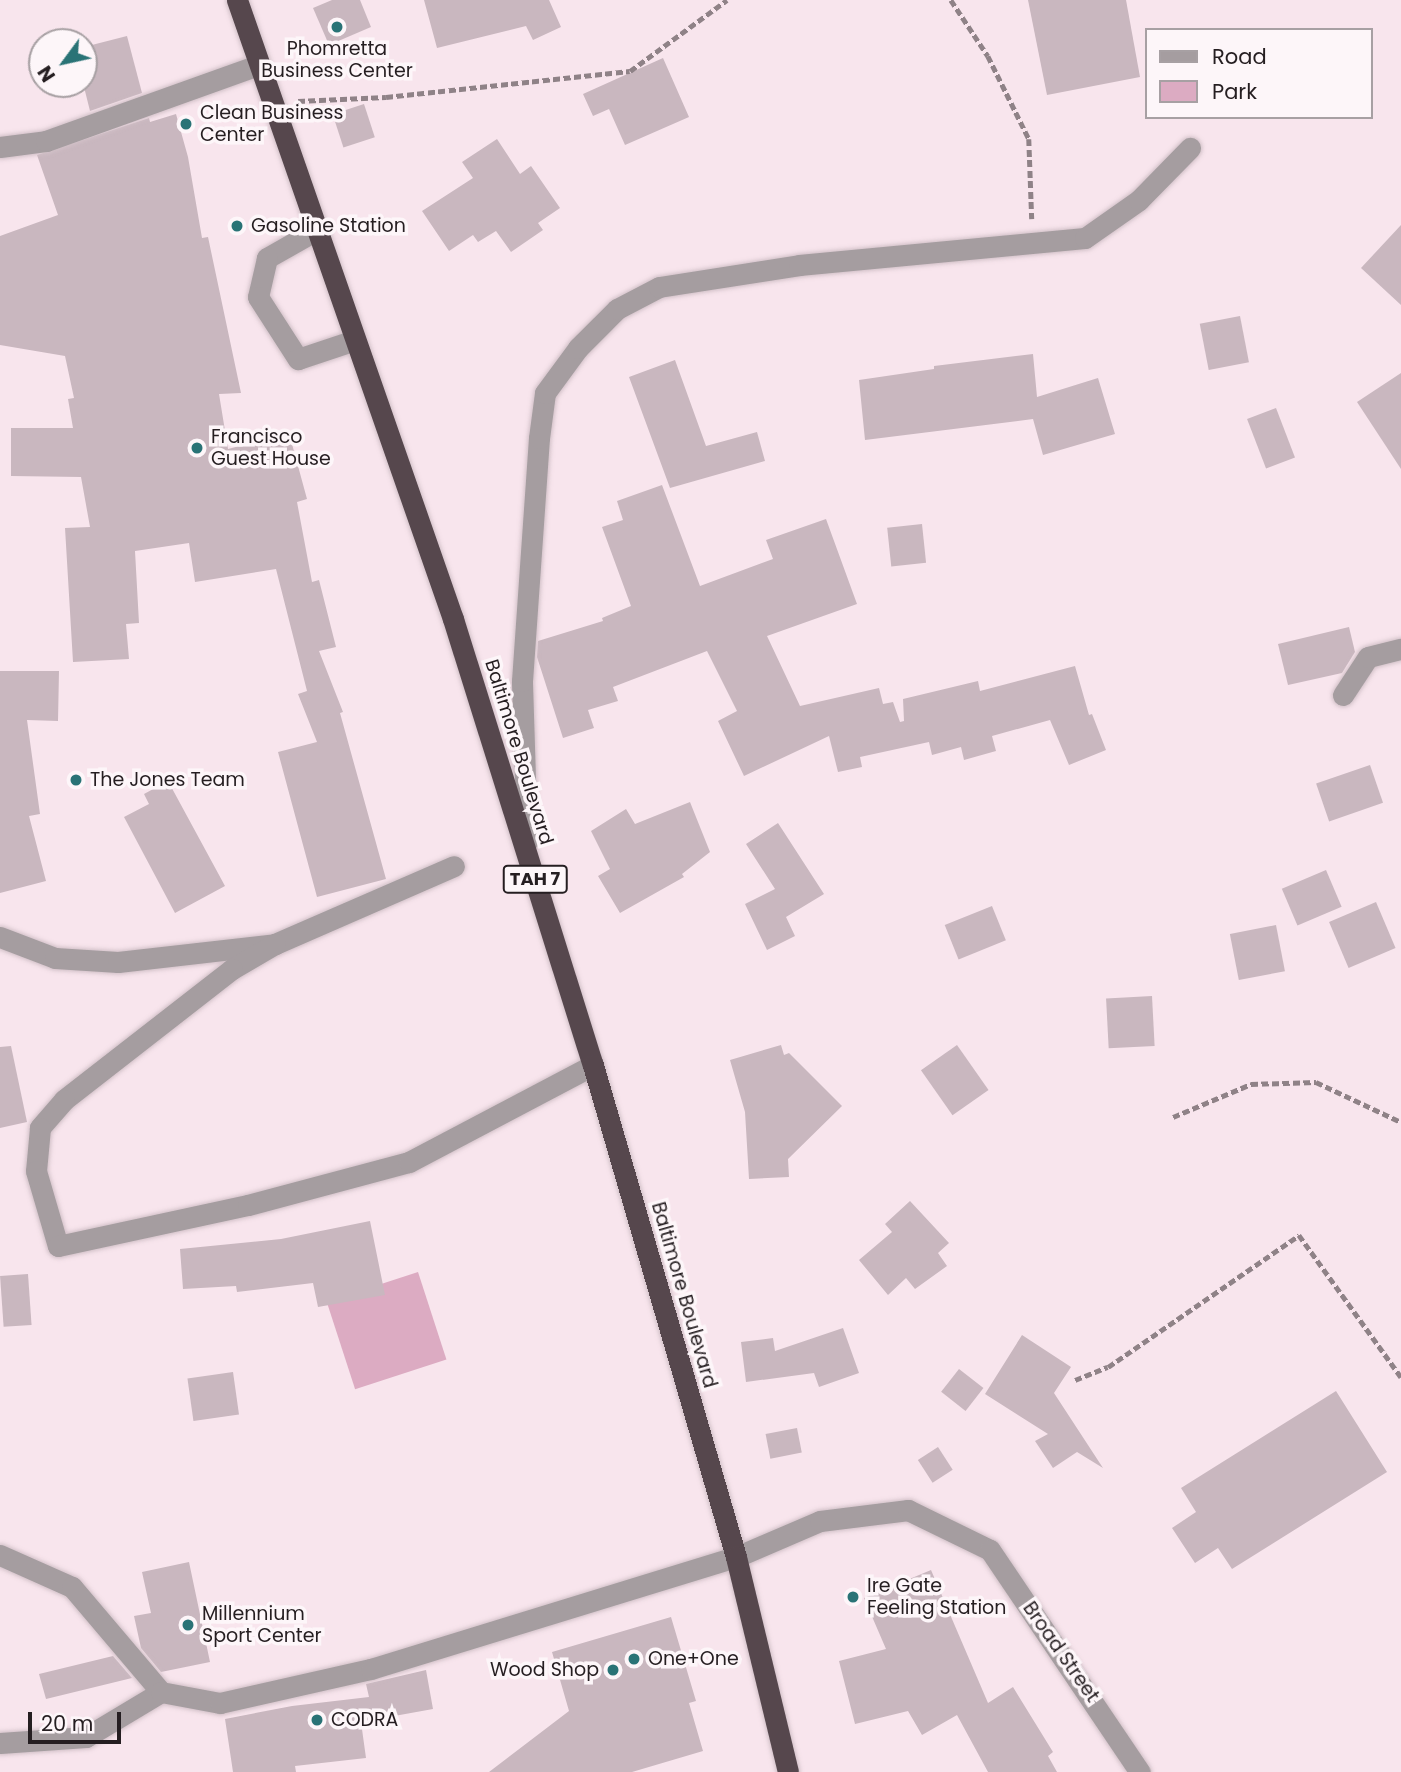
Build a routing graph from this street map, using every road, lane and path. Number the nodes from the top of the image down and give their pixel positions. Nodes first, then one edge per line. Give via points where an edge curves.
1 (237, 0) edge
2 (727, 0) edge
3 (951, 0) edge
4 (258, 65) junction
5 (273, 102) junction
6 (0, 147) edge
7 (1189, 148) dead end
8 (317, 229) junction
9 (1034, 245) junction
10 (355, 340) junction
11 (1401, 649) edge
12 (1343, 695) dead end
13 (527, 855) junction
14 (454, 866) dead end
15 (0, 937) edge
16 (275, 944) junction
17 (593, 1065) junction
18 (1173, 1117) dead end
19 (1401, 1122) edge
20 (1401, 1377) edge
21 (1075, 1380) dead end
22 (0, 1555) edge
23 (736, 1556) junction
24 (161, 1692) junction
25 (0, 1743) edge
26 (788, 1772) edge
27 (1140, 1772) edge

1 - 4 highway, Baltimore Boulevard / TAH 7
2 - 5 path via 629,71 386,97
3 - 9 path via 988,56 1029,139
4 - 5 highway, Baltimore Boulevard / TAH 7
4 - 6 street via 46,141
5 - 8 highway, Baltimore Boulevard / TAH 7
7 - 9 street via 1139,200 1085,238
8 - 10 highway, Baltimore Boulevard / TAH 7
8 - 10 street via 267,258 258,297 298,359
9 - 13 street via 799,265 659,287 617,309 578,348 545,393 539,439 522,681
10 - 13 highway, Baltimore Boulevard / TAH 7 via 453,619
11 - 12 street via 1368,657
13 - 17 highway, Baltimore Boulevard / TAH 7
14 - 16 street
15 - 16 street via 55,958 118,962
16 - 17 street via 232,969 64,1100 40,1128 36,1171 58,1246 248,1205 409,1162
17 - 23 highway, Baltimore Boulevard / TAH 7
18 - 19 path via 1251,1084 1316,1082
20 - 21 path via 1299,1235 1108,1367
22 - 24 street via 72,1587
23 - 24 street, Broad Street via 359,1672 220,1703
23 - 26 highway, Baltimore Boulevard / TAH 7
23 - 27 street, Broad Street via 820,1521 908,1510 990,1550
24 - 25 street via 86,1737

